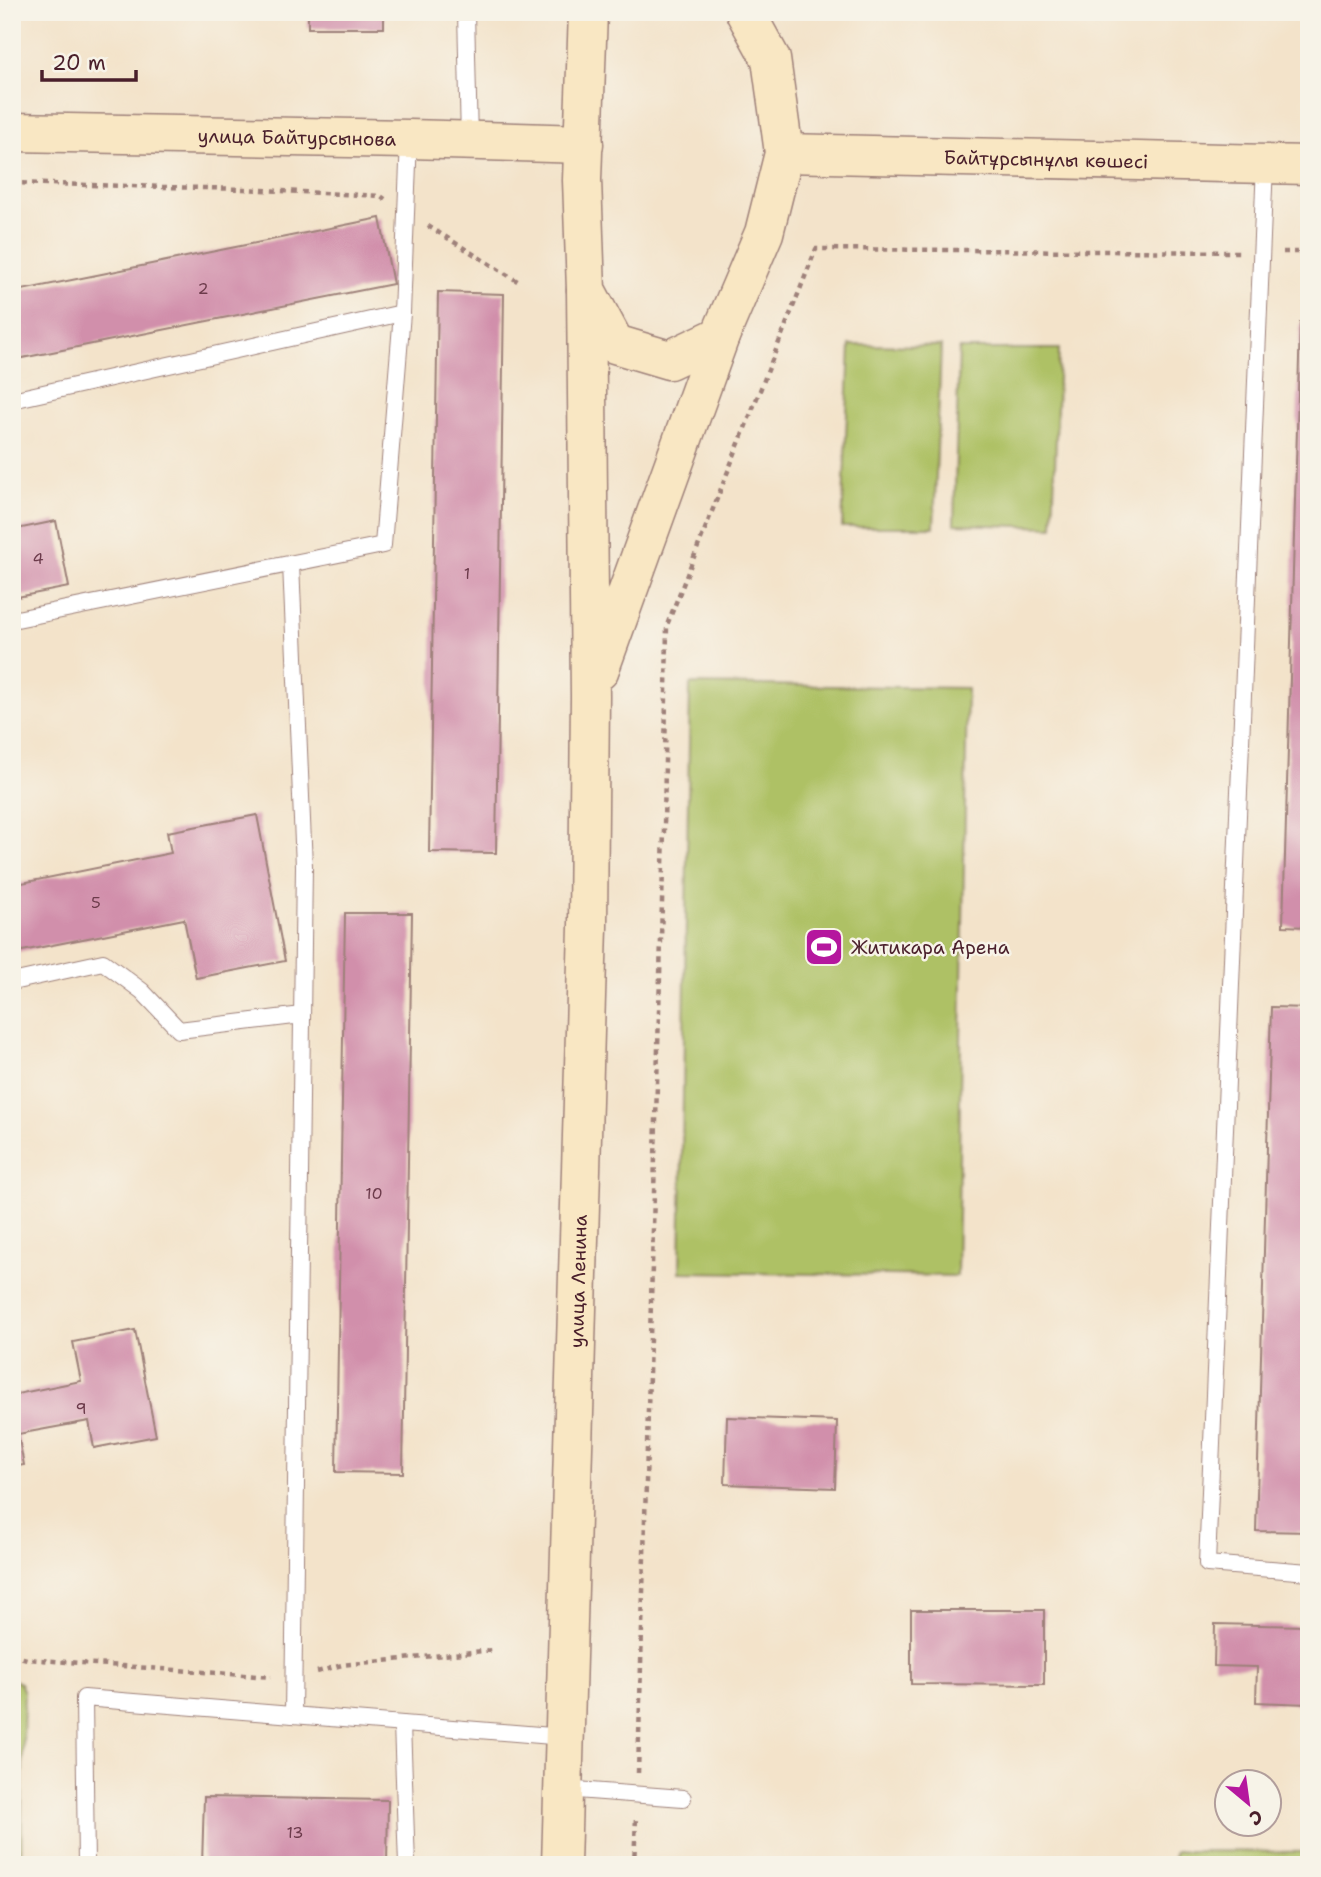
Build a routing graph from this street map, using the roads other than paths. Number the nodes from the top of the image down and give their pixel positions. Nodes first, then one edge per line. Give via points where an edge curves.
1 (466, 12) edge
2 (588, 12) edge
3 (745, 12) edge
4 (12, 132) edge
5 (409, 139) junction
6 (469, 140) junction
7 (584, 144) junction
8 (784, 153) junction
9 (1265, 164) junction
10 (1309, 165) edge
11 (586, 290) junction
12 (402, 313) junction
13 (720, 336) junction
14 (12, 400) edge
15 (291, 564) junction
16 (12, 620) edge
17 (590, 696) junction
18 (12, 982) edge
19 (302, 1015) junction
20 (1309, 1572) edge
21 (293, 1715) junction
22 (402, 1724) junction
23 (564, 1737) junction
24 (563, 1789) junction
25 (683, 1798) dead end
26 (86, 1865) edge
27 (407, 1865) edge
28 (561, 1865) edge

1 - 6 lane
2 - 7 street, улица Ленина
3 - 8 street via 771,59
4 - 5 street, улица Байтурсынова
5 - 6 street, улица Байтурсынова
5 - 12 lane
6 - 7 street, улица Байтурсынова
7 - 11 street, улица Ленина
8 - 9 street, Байтұрсынұлы көшесі
8 - 13 street via 764,233
9 - 10 street, Байтұрсынұлы көшесі
9 - 20 lane via 1207,1564
11 - 13 street via 615,344 669,360
11 - 17 street, улица Ленина
12 - 14 lane
12 - 15 lane via 383,545
13 - 17 street
15 - 16 lane
15 - 19 lane via 304,866
17 - 23 street, улица Ленина via 588,927
18 - 19 lane via 103,962 142,992 179,1030
19 - 21 lane
21 - 22 lane
21 - 26 lane via 84,1698
22 - 23 lane
22 - 27 lane
23 - 24 street, улица Ленина
24 - 25 lane
24 - 28 street, улица Ленина

